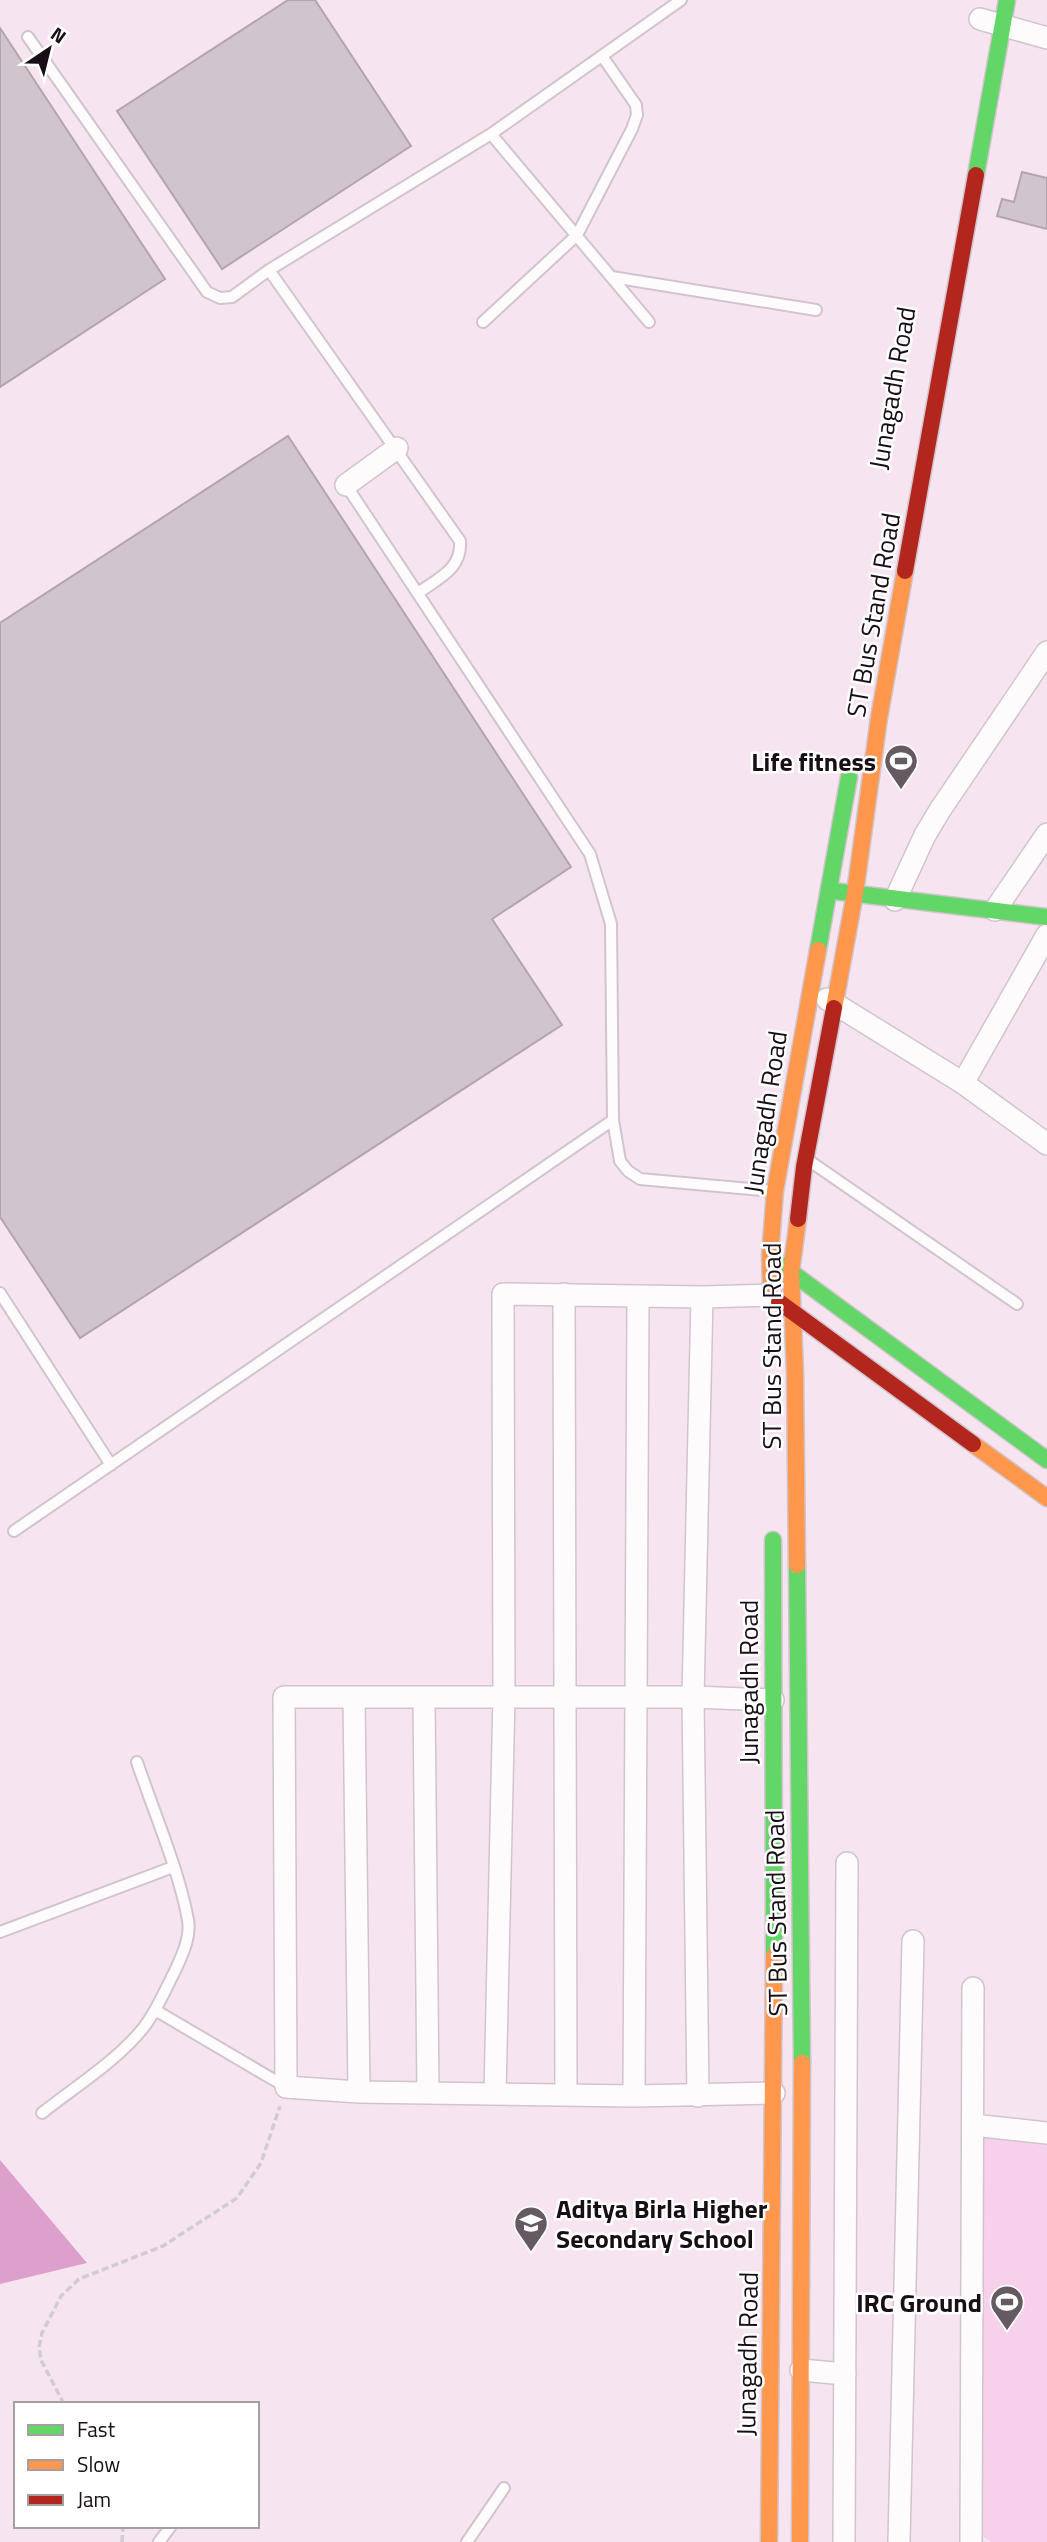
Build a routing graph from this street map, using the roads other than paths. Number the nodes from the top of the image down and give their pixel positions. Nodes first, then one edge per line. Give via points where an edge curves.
1 (681, 0) edge
2 (1007, 0) edge
3 (980, 17) edge
4 (1002, 25) junction
5 (27, 37) dead end
6 (1047, 38) edge
7 (601, 56) junction
8 (491, 134) junction
9 (577, 235) junction
10 (270, 270) junction
11 (612, 277) junction
12 (816, 310) dead end
13 (483, 322) dead end
14 (649, 322) dead end
15 (397, 448) junction
16 (346, 485) joint
17 (418, 593) junction
18 (1047, 652) edge
19 (851, 768) dead end
20 (1047, 834) edge
21 (830, 890) junction
22 (855, 893) junction
23 (895, 900) junction
24 (995, 910) junction
25 (1047, 917) edge
26 (1047, 935) edge
27 (810, 988) junction
28 (836, 1004) junction
29 (963, 1083) junction
30 (613, 1120) junction
31 (1047, 1144) edge
32 (806, 1158) junction
33 (775, 1191) junction
34 (770, 1256) junction
35 (791, 1272) junction
36 (0, 1293) edge
37 (564, 1294) junction
38 (638, 1296) junction
39 (702, 1297) junction
40 (772, 1304) junction
41 (1017, 1304) dead end
42 (791, 1311) junction
43 (1047, 1460) edge
44 (111, 1465) junction
45 (1047, 1498) edge
46 (773, 1521) dead end
47 (14, 1531) dead end
48 (503, 1696) junction
49 (693, 1696) junction
50 (566, 1697) junction
51 (636, 1697) junction
52 (354, 1698) junction
53 (424, 1698) junction
54 (773, 1700) junction
55 (137, 1762) dead end
56 (847, 1863) dead end
57 (173, 1867) junction
58 (0, 1932) edge
59 (913, 1941) dead end
60 (973, 1988) dead end
61 (155, 2010) junction
62 (286, 2087) junction
63 (359, 2092) junction
64 (428, 2093) junction
65 (774, 2093) junction
66 (495, 2094) junction
67 (566, 2095) junction
68 (634, 2096) junction
69 (698, 2096) junction
70 (42, 2113) dead end
71 (972, 2125) junction
72 (1047, 2133) edge
73 (801, 2370) junction
74 (845, 2374) junction
75 (504, 2488) dead end
76 (467, 2542) edge
77 (769, 2542) edge
78 (800, 2542) edge
79 (844, 2542) edge
80 (899, 2542) edge
81 (971, 2542) edge

1 - 7 lane
2 - 4 main road, ST Bus Stand Road
3 - 4 street
4 - 6 street
4 - 22 main road, ST Bus Stand Road via 879,718
5 - 10 lane via 207,292 232,297
7 - 8 lane
7 - 9 lane via 631,96 637,115
8 - 9 lane
8 - 10 lane
9 - 11 lane
9 - 13 lane
10 - 15 lane
11 - 12 lane
11 - 14 lane
15 - 16 street
15 - 17 lane via 460,541 461,554 455,565
16 - 17 lane
17 - 30 lane via 590,854 611,924
18 - 23 street via 940,810
19 - 21 main road, Junagadh Road
20 - 24 street
21 - 22 main road
21 - 27 main road, Junagadh Road
22 - 23 main road
22 - 28 main road, ST Bus Stand Road
23 - 24 main road
24 - 25 main road
26 - 29 street
27 - 28 street
27 - 33 main road, Junagadh Road
28 - 29 street
28 - 32 main road, ST Bus Stand Road
29 - 31 street
30 - 33 lane via 620,1161 640,1179
30 - 44 lane
32 - 35 main road, ST Bus Stand Road
32 - 41 lane
33 - 34 main road, Junagadh Road
34 - 35 main road
34 - 40 main road, Junagadh Road
35 - 42 main road, ST Bus Stand Road
35 - 43 main road
36 - 44 lane
37 - 38 street
37 - 48 street via 503,1294
37 - 50 street
38 - 39 street
38 - 51 street
39 - 40 street
39 - 49 street
40 - 42 main road
42 - 45 main road
42 - 73 main road, ST Bus Stand Road via 803,2127
44 - 47 lane
46 - 54 main road, Junagadh Road
48 - 50 street
48 - 53 street
48 - 66 street
49 - 51 street
49 - 54 street
49 - 69 street
50 - 51 street
50 - 67 street
51 - 68 street
52 - 53 street
52 - 62 street via 284,1697
52 - 63 street
53 - 64 street
54 - 65 main road, Junagadh Road
55 - 57 lane
56 - 74 street
57 - 58 lane
57 - 61 lane via 188,1934 184,1952
59 - 80 street
60 - 71 street
61 - 62 lane
61 - 70 lane via 128,2045
62 - 63 street
63 - 64 street
64 - 66 street
65 - 69 street
65 - 77 main road, Junagadh Road
66 - 67 street
67 - 68 street
68 - 69 street
71 - 72 street
71 - 81 street
73 - 74 street
73 - 78 main road, ST Bus Stand Road
74 - 79 street
75 - 76 lane

